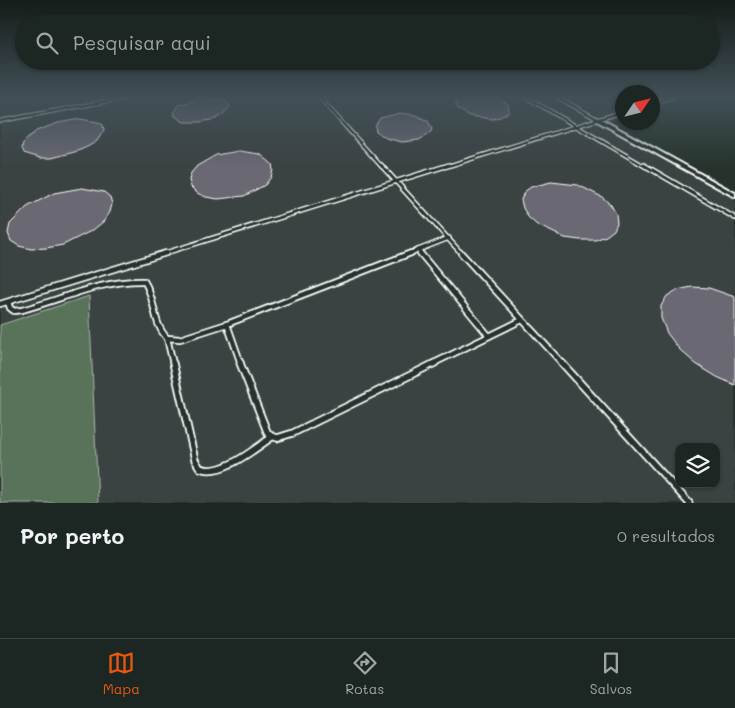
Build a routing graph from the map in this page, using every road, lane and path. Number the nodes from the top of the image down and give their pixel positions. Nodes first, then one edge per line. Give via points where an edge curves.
1 (341, 120) edge
2 (568, 120) edge
3 (597, 120) edge
4 (599, 120) edge
5 (578, 126) junction
6 (397, 181) junction
7 (735, 195) edge
8 (735, 218) edge
9 (448, 238) junction
10 (418, 250) junction
11 (8, 302) junction
12 (0, 304) edge
13 (522, 320) junction
14 (227, 324) junction
15 (489, 336) junction
16 (167, 338) junction
17 (272, 437) junction
18 (689, 503) edge

1 - 6 lane
2 - 5 lane
3 - 5 lane
4 - 7 street
5 - 6 lane
5 - 8 lane
6 - 9 lane
6 - 11 lane
9 - 10 lane
9 - 13 lane
10 - 14 lane
10 - 15 lane
11 - 12 lane
11 - 16 lane via 14,311 22,310 93,288 144,282 150,288 161,329
13 - 15 lane
13 - 18 lane
14 - 16 lane via 180,339
14 - 17 lane via 262,422
15 - 17 lane via 293,433
16 - 17 lane via 198,467 210,470 225,466

